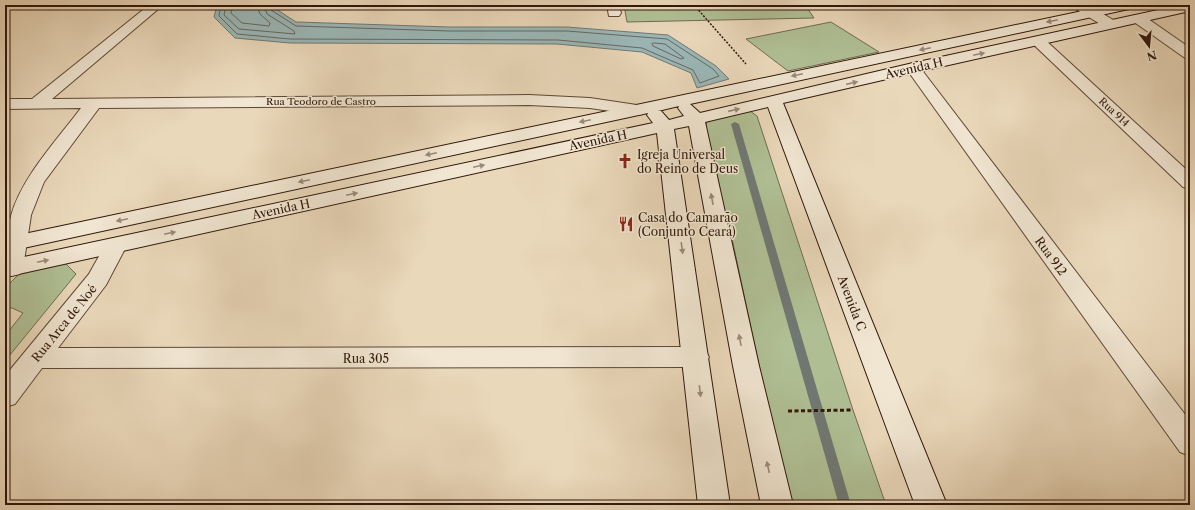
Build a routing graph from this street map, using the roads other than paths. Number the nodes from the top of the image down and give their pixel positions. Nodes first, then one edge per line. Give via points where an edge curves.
1 (157, 5) edge
2 (1129, 5) edge
3 (1190, 7) edge
4 (1084, 9) edge
5 (1139, 19) junction
6 (1110, 24) junction
7 (1038, 41) junction
8 (1190, 54) edge
9 (913, 68) junction
10 (768, 92) junction
11 (680, 101) junction
12 (94, 103) junction
13 (5, 104) edge
14 (36, 104) junction
15 (642, 109) junction
16 (696, 119) junction
17 (665, 126) junction
18 (328, 176) junction
19 (1190, 183) edge
20 (331, 198) junction
21 (11, 243) edge
22 (116, 245) junction
23 (9, 268) edge
24 (696, 357) junction
25 (36, 358) junction
26 (5, 396) edge
27 (1190, 443) edge
28 (714, 505) edge
29 (777, 505) edge
30 (931, 505) edge

1 - 14 street
2 - 4 street, Avenida H
3 - 5 street, Avenida H
4 - 6 street
4 -> 10 street, Avenida H
5 - 6 street, Avenida H
5 - 8 street
6 - 7 street, Avenida H
9 -> 7 street, Avenida H
7 - 19 street, Rua 914
10 -> 9 street, Avenida H
9 - 27 street, Rua 912
10 - 11 street, Avenida H
16 -> 10 street, Avenida H
10 - 30 street, Avenida C
11 - 15 street, Avenida H
11 - 16 street
12 - 14 street, Rua Teodoro de Castro
12 - 15 street, Rua Teodoro de Castro via 530,100
12 - 21 street via 35,182
13 - 14 street, Rua Teodoro de Castro
15 - 17 street
15 -> 18 street, Avenida H
16 - 17 street, Avenida H
29 -> 16 street
20 -> 17 street, Avenida H
17 -> 24 street
18 - 20 street
18 -> 21 street, Avenida H
22 -> 20 street, Avenida H
21 - 23 street
23 -> 22 street, Avenida H
22 - 25 street, Rua Arca de Noé via 98,279
24 - 25 street, Rua 305
24 -> 28 street
25 - 26 street, Rua Arca de Noé

